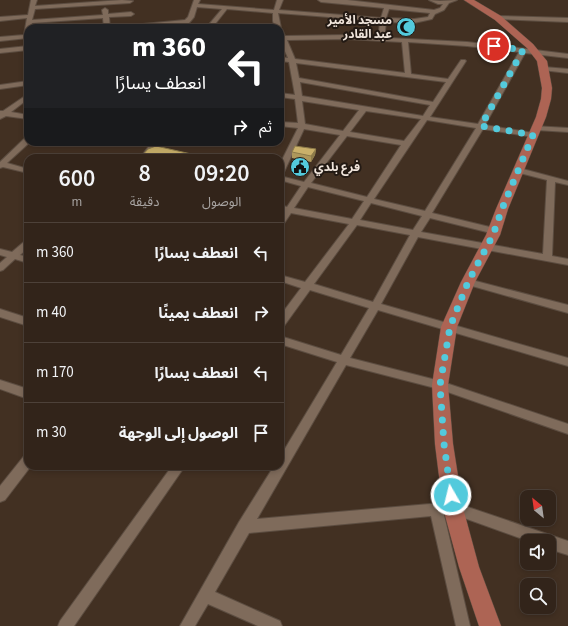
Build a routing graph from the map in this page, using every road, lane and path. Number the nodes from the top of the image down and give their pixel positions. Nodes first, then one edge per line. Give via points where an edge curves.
1 (34, 0) edge
2 (130, 0) edge
3 (280, 0) edge
4 (321, 0) edge
5 (394, 0) edge
6 (432, 0) edge
7 (454, 0) edge
8 (468, 0) edge
9 (105, 1) edge
10 (197, 1) edge
11 (344, 1) edge
12 (82, 2) edge
13 (447, 2) junction
14 (59, 3) edge
15 (387, 7) junction
16 (32, 8) junction
17 (226, 8) junction
18 (393, 8) junction
19 (274, 11) junction
20 (433, 12) junction
21 (131, 14) junction
22 (106, 16) junction
23 (0, 19) edge
24 (30, 19) junction
25 (57, 20) junction
26 (81, 20) junction
27 (383, 20) junction
28 (568, 20) edge
29 (502, 21) junction
30 (188, 22) joint
31 (540, 22) junction
32 (29, 24) edge
33 (56, 24) edge
34 (107, 24) edge
35 (132, 24) edge
36 (169, 24) edge
37 (212, 24) edge
38 (276, 24) edge
39 (568, 26) edge
40 (24, 37) edge
41 (284, 38) edge
42 (0, 39) edge
43 (387, 40) junction
44 (405, 40) junction
45 (284, 42) edge
46 (24, 48) edge
47 (0, 51) edge
48 (530, 52) junction
49 (568, 56) edge
50 (284, 59) edge
51 (292, 60) junction
52 (463, 60) dead end
53 (544, 69) junction
54 (568, 71) edge
55 (408, 75) junction
56 (296, 79) junction
57 (451, 81) junction
58 (24, 84) edge
59 (0, 87) edge
60 (284, 96) edge
61 (299, 98) junction
62 (24, 99) edge
63 (434, 104) junction
64 (364, 108) junction
65 (2, 114) edge
66 (24, 117) edge
67 (426, 117) junction
68 (284, 124) edge
69 (302, 126) junction
70 (481, 126) junction
71 (568, 130) edge
72 (535, 132) junction
73 (344, 134) junction
74 (24, 144) edge
75 (406, 144) junction
76 (1, 164) edge
77 (284, 164) edge
78 (24, 170) edge
79 (519, 170) junction
80 (551, 178) junction
81 (284, 179) edge
82 (568, 183) edge
83 (305, 186) junction
84 (369, 201) junction
85 (284, 209) edge
86 (426, 215) junction
87 (354, 223) junction
88 (495, 231) junction
89 (416, 233) junction
90 (24, 246) edge
91 (488, 247) junction
92 (0, 252) edge
93 (13, 256) junction
94 (547, 258) junction
95 (24, 259) edge
96 (568, 262) edge
97 (0, 268) edge
98 (284, 279) edge
99 (468, 282) junction
100 (307, 287) junction
101 (376, 306) junction
102 (568, 309) edge
103 (0, 312) edge
104 (24, 318) edge
105 (284, 318) edge
106 (450, 327) junction
107 (284, 341) edge
108 (343, 360) junction
109 (568, 362) edge
110 (0, 384) edge
111 (440, 385) junction
112 (24, 393) edge
113 (568, 428) edge
114 (284, 454) edge
115 (24, 464) edge
116 (176, 470) edge
117 (275, 470) edge
118 (5, 481) edge
119 (0, 496) edge
120 (453, 508) junction
121 (436, 510) junction
122 (244, 527) junction
123 (528, 534) edge
124 (556, 544) edge
125 (568, 548) edge
126 (205, 595) junction
127 (492, 625) edge
128 (65, 626) edge
129 (187, 626) edge
130 (275, 626) edge
131 (463, 626) edge

1 - 16 street
2 - 9 street
2 - 21 street
3 - 19 street
4 - 11 street
5 - 18 street
6 - 13 street
7 - 13 street
8 - 29 main road
9 - 12 street
9 - 22 street
10 - 17 street
10 - 30 street
11 - 15 street
12 - 14 street
12 - 26 street
13 - 20 street via 441,10
14 - 16 street
14 - 25 street
15 - 18 street
15 - 27 street
16 - 24 street
17 - 19 street
17 - 37 street
18 - 20 street
19 - 27 street
19 - 38 street
20 - 27 street via 431,17 420,21
21 - 22 street
21 - 35 street
22 - 26 street
22 - 34 street
23 - 24 street
24 - 25 street
24 - 32 street
25 - 26 street
25 - 33 street
27 - 43 street via 382,31
28 - 31 street
29 - 31 street
29 - 48 main road
30 - 36 street
31 - 39 street
40 - 42 street
41 - 43 street via 347,37
43 - 44 street
44 - 48 street
44 - 55 street
45 - 51 street
46 - 47 street
48 - 49 street
48 - 53 main road via 542,61
48 - 70 street
50 - 51 street
51 - 55 street
51 - 56 street
52 - 57 street
53 - 54 street
53 - 72 main road via 546,99
55 - 57 street
56 - 61 street
56 - 63 street
57 - 63 street
58 - 59 street
60 - 61 street
61 - 64 street
61 - 69 street
62 - 65 street
63 - 67 street
64 - 67 street
64 - 73 street
65 - 66 street
67 - 70 street
67 - 75 street
68 - 69 street
69 - 73 street
69 - 77 street
70 - 72 street
70 - 86 street
71 - 72 street
72 - 79 main road
73 - 75 street
73 - 83 street
74 - 76 street
75 - 84 street
76 - 78 street
79 - 80 street
79 - 88 main road
80 - 82 street
80 - 94 street
81 - 83 street
83 - 84 street
83 - 85 street
84 - 86 street
84 - 87 street
85 - 87 street
86 - 88 street
86 - 89 street
87 - 89 street
87 - 100 street
88 - 91 main road
89 - 91 street
89 - 101 street
90 - 93 street
91 - 94 street
91 - 99 main road
92 - 93 street
93 - 95 street
93 - 97 street
94 - 96 street
98 - 100 street
99 - 102 street
99 - 106 main road
100 - 101 street
100 - 105 street
101 - 106 street
101 - 108 street
103 - 104 street
106 - 109 street
106 - 111 main road
107 - 108 street
108 - 111 street
108 - 114 street
110 - 112 street
111 - 113 street
111 - 120 main road via 444,444
115 - 118 street
116 - 128 street
117 - 122 street
118 - 119 street
120 - 121 street
120 - 123 street
120 - 127 main road via 469,567
121 - 122 street
121 - 131 street
122 - 126 street
124 - 125 street
126 - 129 street
126 - 130 street

